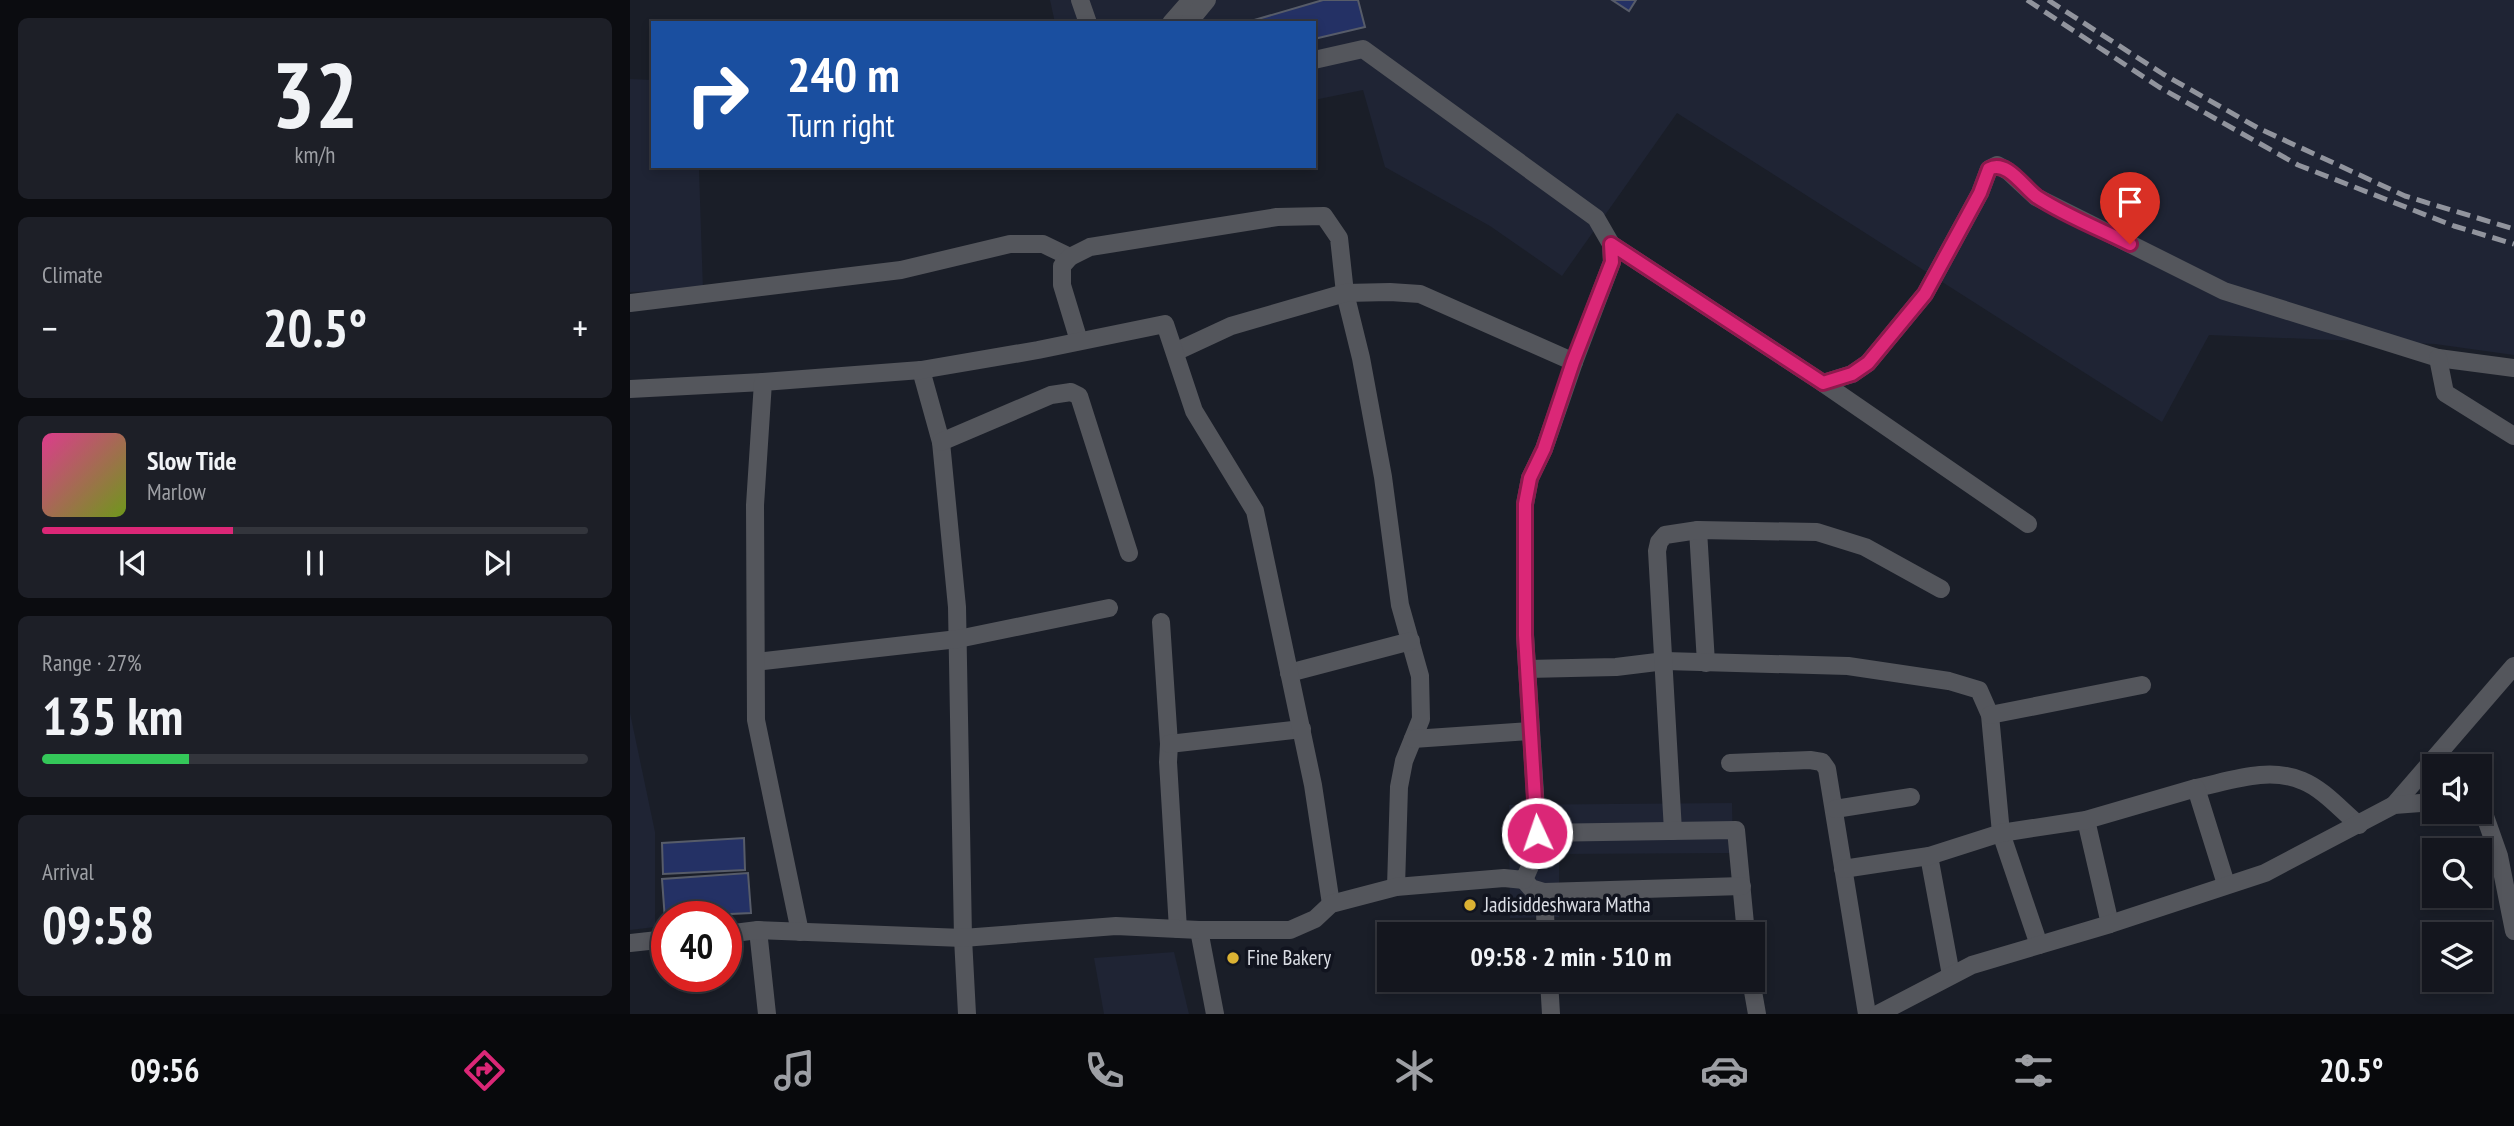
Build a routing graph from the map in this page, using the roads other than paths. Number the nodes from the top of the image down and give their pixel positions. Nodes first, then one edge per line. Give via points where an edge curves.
1 (1080, 0) edge
2 (1191, 0) edge
3 (1207, 0) edge
4 (1087, 21) edge
5 (1173, 21) edge
6 (1190, 21) edge
7 (1316, 60) edge
8 (1611, 244) junction
9 (1070, 257) junction
10 (1345, 293) junction
11 (630, 303) edge
12 (1079, 341) junction
13 (1175, 352) junction
14 (2438, 358) junction
15 (1573, 362) junction
16 (2514, 368) edge
17 (920, 370) junction
18 (762, 382) junction
19 (1823, 383) junction
20 (630, 389) edge
21 (2514, 436) edge
22 (941, 442) junction
23 (2028, 524) dead end
24 (1698, 530) junction
25 (1129, 554) dead end
26 (1941, 589) dead end
27 (1109, 608) dead end
28 (1160, 622) dead end
29 (958, 639) junction
30 (1411, 641) junction
31 (1665, 661) junction
32 (756, 662) junction
33 (1706, 663) junction
34 (2514, 666) edge
35 (1527, 669) junction
36 (1289, 673) junction
37 (2142, 685) dead end
38 (1990, 715) junction
39 (1302, 729) junction
40 (1531, 731) junction
41 (1413, 740) junction
42 (1169, 744) junction
43 (1730, 763) dead end
44 (2196, 788) junction
45 (1911, 797) dead end
46 (2422, 803) edge
47 (2394, 805) junction
48 (1835, 809) junction
49 (2086, 820) junction
50 (2488, 824) edge
51 (2359, 825) junction
52 (1673, 831) junction
53 (2001, 832) junction
54 (1537, 833) junction
55 (1929, 856) junction
56 (1843, 869) junction
57 (1524, 880) junction
58 (2226, 884) junction
59 (1742, 886) junction
60 (1396, 887) junction
61 (1544, 892) junction
62 (1331, 904) junction
63 (1545, 922) edge
64 (1745, 922) edge
65 (2110, 924) junction
66 (1178, 929) junction
67 (758, 930) junction
68 (1199, 930) junction
69 (2514, 931) edge
70 (742, 932) edge
71 (800, 932) junction
72 (963, 938) junction
73 (651, 941) edge
74 (630, 943) edge
75 (2039, 945) junction
76 (1951, 975) junction
77 (1550, 992) edge
78 (1753, 992) edge
79 (1890, 1011) edge
80 (767, 1014) edge
81 (967, 1014) edge
82 (1215, 1014) edge
83 (1551, 1014) edge
84 (1757, 1014) edge
85 (1867, 1014) edge

1 - 4 street
2 - 5 street
3 - 6 street
7 - 8 street via 1363,49 1596,218
8 - 15 street via 1612,262
8 - 19 street
9 - 10 street via 1090,247 1277,217 1324,216 1339,238
9 - 11 street via 1043,244 1010,244 901,270
9 - 12 street via 1062,266 1062,285
10 - 13 street via 1231,326
10 - 15 street via 1420,293
10 - 30 street via 1383,477 1400,605
12 - 13 street via 1165,324
12 - 17 street
13 - 36 street via 1194,411 1255,511
14 - 16 street
14 - 19 street via 2224,291 2036,197 1997,166 1989,169 1925,294 1868,363 1852,374
14 - 21 street via 2445,393
15 - 35 street via 1530,478 1525,504
17 - 18 street
17 - 22 street
18 - 20 street
18 - 32 street via 755,505
19 - 23 street
22 - 25 street via 1051,396 1071,392 1079,396
22 - 29 street
24 - 26 street via 1817,532 1865,547
24 - 31 street via 1665,535 1659,542
24 - 33 street
27 - 29 street
28 - 42 street
29 - 32 street
29 - 72 street
30 - 36 street
30 - 41 street via 1420,676 1421,719
31 - 33 street
31 - 35 street
31 - 52 street
32 - 71 street via 756,720
33 - 38 street via 1848,666 1949,681 1979,690
34 - 47 street
35 - 40 street
36 - 39 street
37 - 38 street
38 - 53 street
39 - 42 street
39 - 62 street
40 - 41 street
40 - 54 street
41 - 60 street via 1399,787
42 - 66 street
43 - 48 street via 1822,762
44 - 49 street
44 - 51 street via 2253,776 2284,775 2305,781
44 - 58 street
45 - 48 street
46 - 47 street
47 - 51 street
48 - 56 street
49 - 53 street
49 - 65 street
50 - 69 street
51 - 58 street via 2264,873
52 - 54 street
52 - 59 street via 1736,830
53 - 55 street
53 - 75 street
54 - 57 street
55 - 56 street
55 - 76 street
56 - 85 street
57 - 60 street
57 - 61 street
58 - 65 street
59 - 61 street
59 - 64 street
60 - 62 street
61 - 63 street
62 - 68 street via 1315,919 1290,930
65 - 75 street
66 - 68 street
66 - 72 street via 1115,926
67 - 70 street
67 - 71 street
67 - 80 street
68 - 82 street
71 - 72 street
72 - 81 street
73 - 74 street
75 - 76 street
76 - 79 street
77 - 83 street
78 - 84 street

